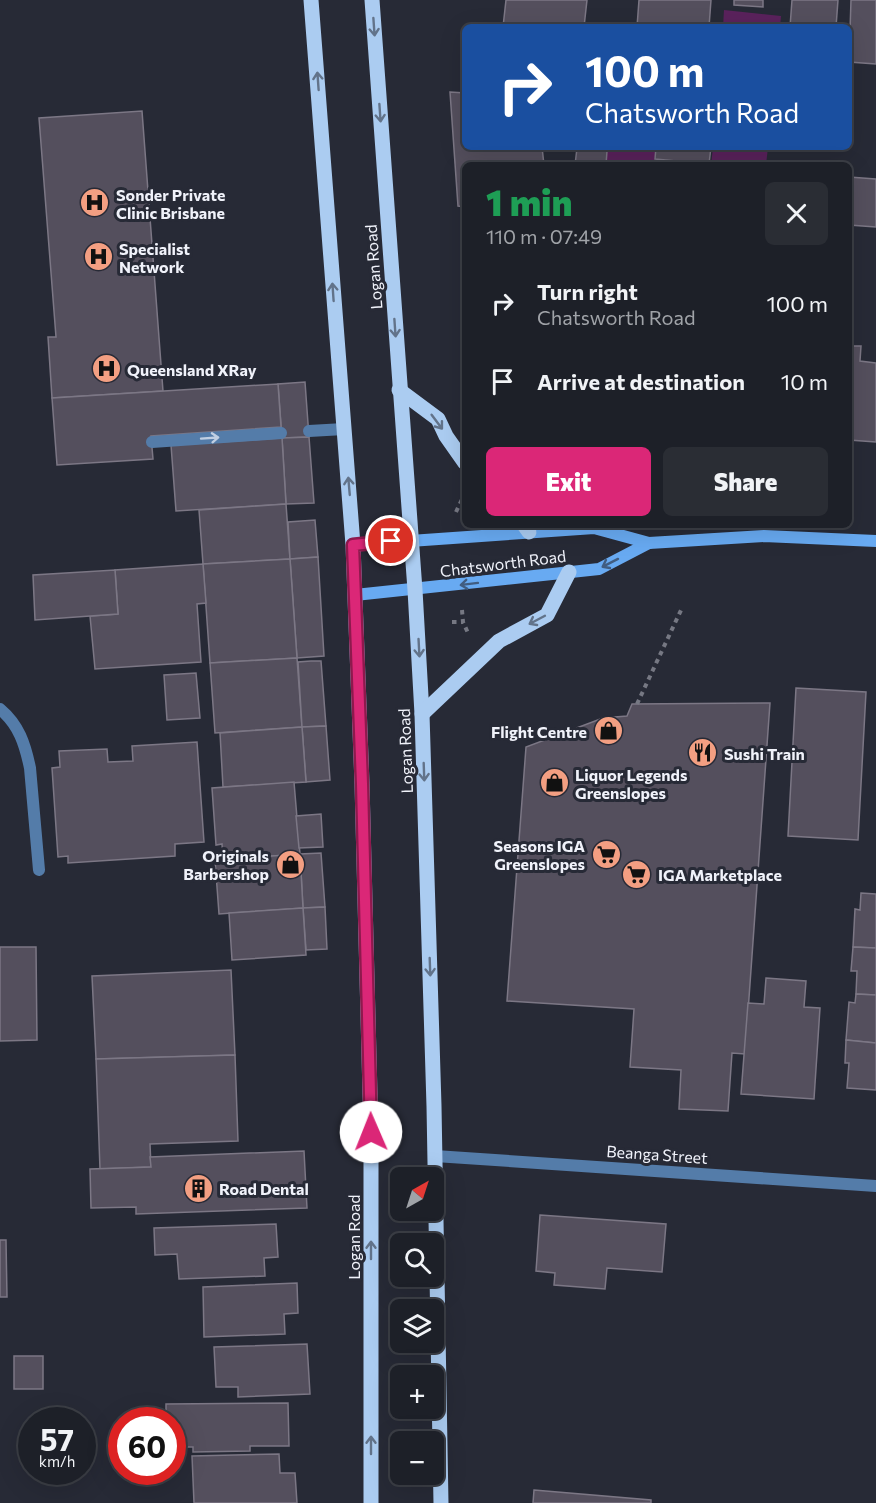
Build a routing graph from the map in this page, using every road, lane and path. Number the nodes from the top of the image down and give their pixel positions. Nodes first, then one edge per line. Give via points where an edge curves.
1 (312, 0) edge
2 (372, 0) edge
3 (399, 390) junction
4 (344, 429) junction
5 (309, 431) dead end
6 (281, 433) dead end
7 (152, 442) dead end
8 (462, 459) edge
9 (462, 499) edge
10 (455, 514) dead end
11 (527, 528) edge
12 (411, 540) junction
13 (876, 541) edge
14 (649, 543) junction
15 (353, 545) junction
16 (569, 573) junction
17 (415, 590) junction
18 (355, 596) junction
19 (682, 608) dead end
20 (462, 610) dead end
21 (452, 622) dead end
22 (463, 622) junction
23 (469, 636) dead end
24 (637, 704) dead end
25 (0, 709) edge
26 (422, 714) junction
27 (39, 870) dead end
28 (435, 1156) junction
29 (876, 1186) edge
30 (371, 1503) edge
31 (441, 1503) edge

4 -> 1 main road, Logan Road
2 -> 3 main road, Logan Road
3 -> 8 main road via 438,419
3 - 12 main road, Logan Road
4 - 5 street
15 -> 4 main road, Logan Road
7 -> 6 street
9 - 10 path
11 - 12 main road, Chatsworth Road
11 - 14 main road, Chatsworth Road via 594,528
12 - 15 main road, Chatsworth Road
12 - 17 main road, Logan Road
13 - 14 main road, Chatsworth Road via 764,536
14 -> 16 main road, Chatsworth Road via 599,569
15 - 18 main road, Logan Road
16 -> 17 main road, Chatsworth Road
16 -> 26 main road via 547,615 499,641
17 - 18 main road, Chatsworth Road
17 -> 26 main road, Logan Road
30 -> 18 main road, Logan Road via 371,1132
19 - 24 path
20 - 22 path
21 - 22 path
22 - 23 path
25 - 27 street via 21,734 27,751
26 -> 28 main road, Logan Road
28 - 29 street, Beanga Street
28 - 31 main road, Logan Road

